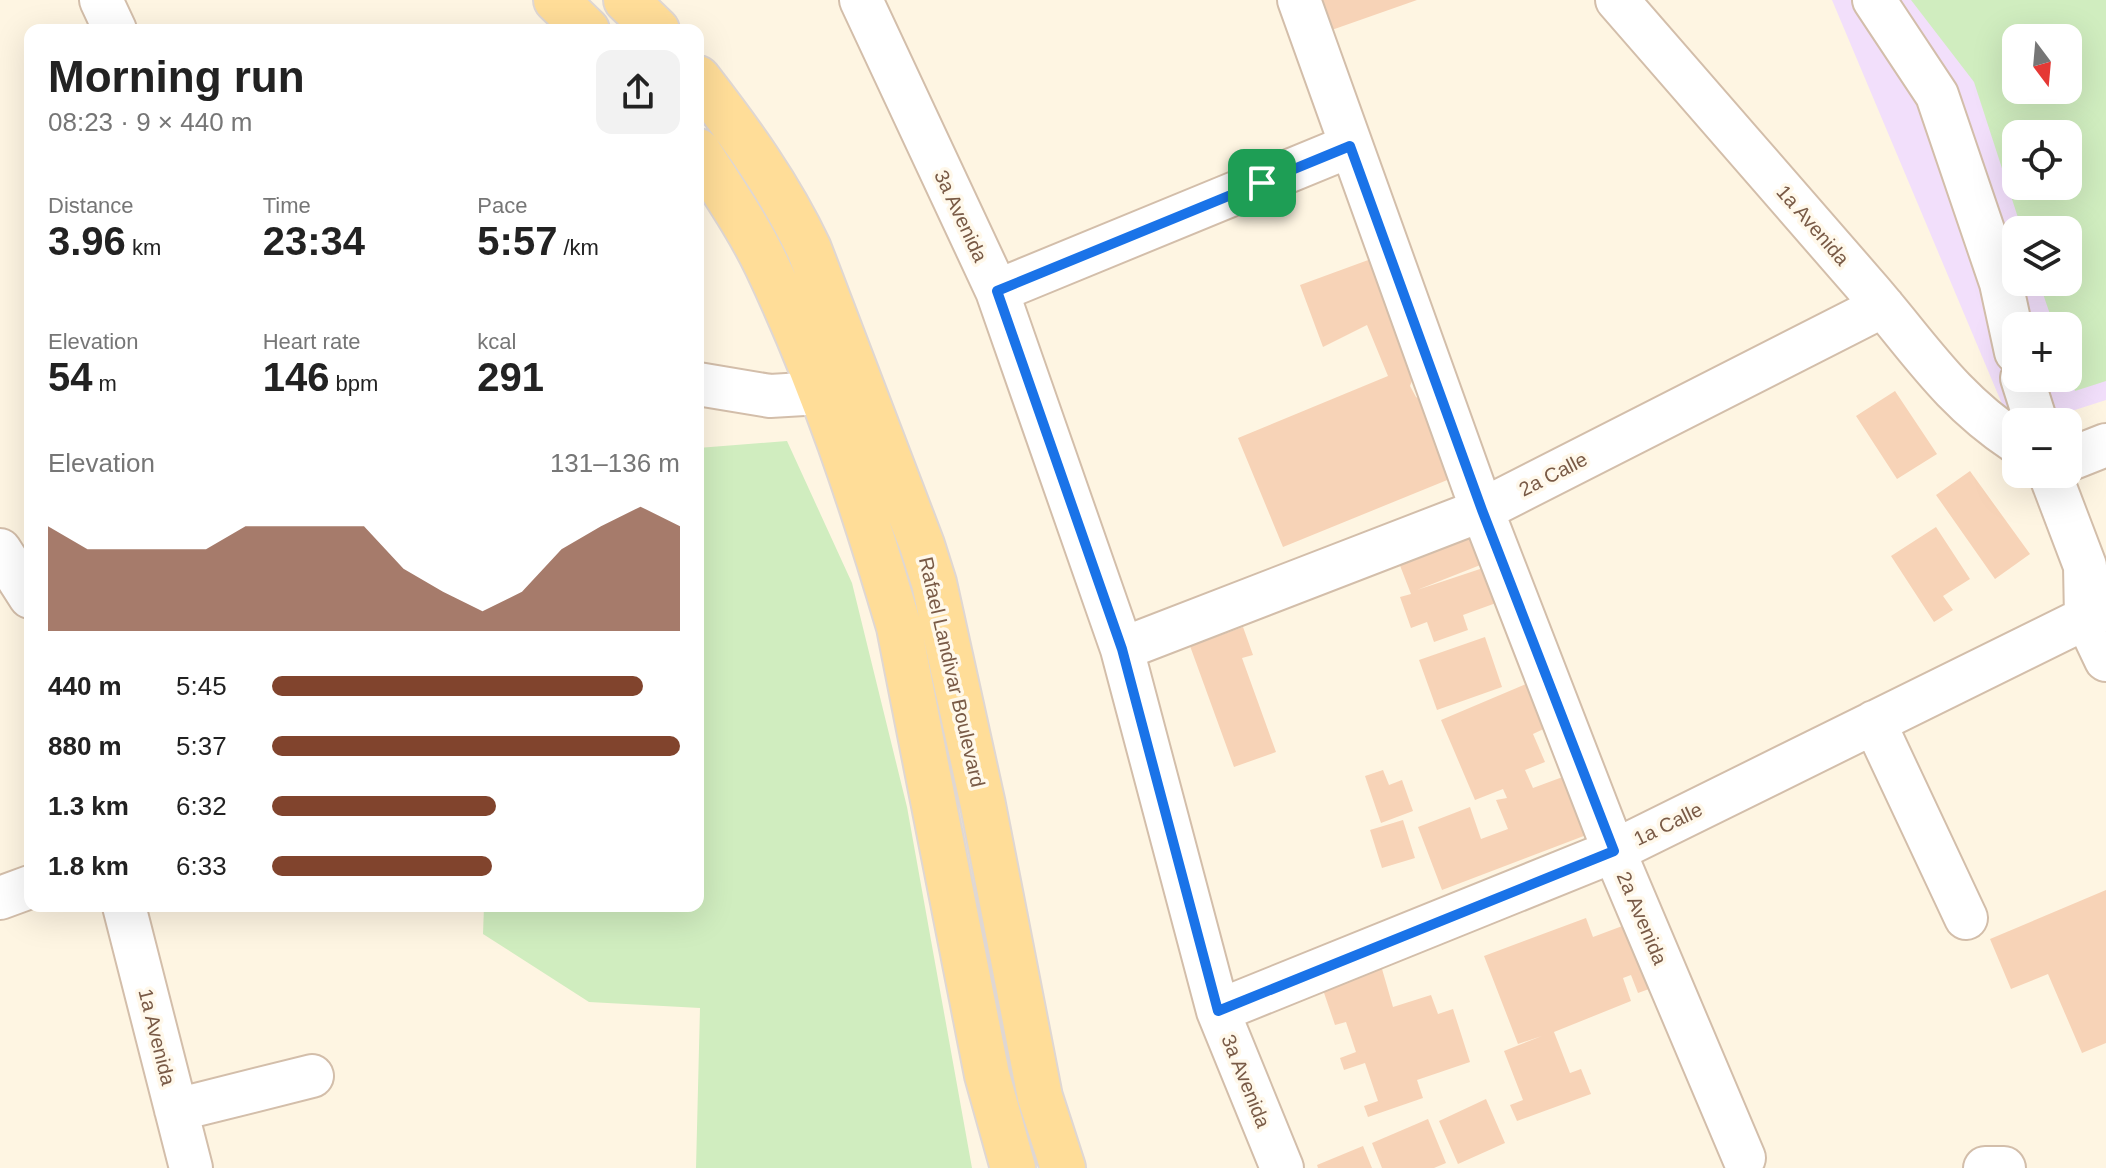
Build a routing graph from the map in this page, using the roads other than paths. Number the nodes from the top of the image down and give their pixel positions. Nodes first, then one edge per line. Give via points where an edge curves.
1 (101, 0) edge
2 (556, 0) edge
3 (626, 0) edge
4 (861, 0) edge
5 (1299, 0) edge
6 (1617, 0) edge
7 (1874, 0) edge
8 (112, 24) edge
9 (581, 24) edge
10 (651, 24) edge
11 (704, 86) edge
12 (1350, 146) junction
13 (704, 161) edge
14 (997, 291) junction
15 (1883, 306) junction
16 (2007, 312) edge
17 (704, 385) edge
18 (821, 393) junction
19 (2002, 433) edge
20 (2106, 445) edge
21 (2082, 454) edge
22 (2055, 488) edge
23 (1482, 510) junction
24 (0, 550) edge
25 (24, 588) edge
26 (2096, 595) edge
27 (1122, 649) junction
28 (2106, 660) edge
29 (1874, 722) junction
30 (1614, 851) junction
31 (24, 889) edge
32 (0, 898) edge
33 (137, 912) edge
34 (1966, 918) dead end
35 (1218, 1011) junction
36 (312, 1076) dead end
37 (176, 1110) junction
38 (1744, 1158) dead end
39 (191, 1168) edge
40 (1013, 1168) edge
41 (1063, 1168) edge
42 (1282, 1168) edge
43 (1985, 1168) edge
44 (2004, 1168) edge

1 - 8 street
2 - 9 main road
3 - 10 main road
4 - 14 street, 3a Avenida
5 - 12 street, 2a Avenida
6 - 15 street, 1a Avenida
7 - 16 street via 1937,95
11 - 41 main road, Rafael Landivar Boulevard via 793,214 922,545 960,694 1040,1097
12 - 14 street
12 - 23 street, 2a Avenida
13 - 18 main road, Rafael Landivar Boulevard via 766,265
14 - 27 street, 3a Avenida
15 - 19 street, 1a Avenida via 1939,377
15 - 23 street, 2a Calle
17 - 18 street via 770,396
18 - 40 main road, Rafael Landivar Boulevard via 899,627 987,1075
20 - 21 street
22 - 26 street
23 - 27 street, 2a Calle
23 - 30 street, 2a Avenida
24 - 25 street
26 - 28 street
26 - 29 street, 1a Calle
27 - 35 street, 3a Avenida
29 - 30 street, 1a Calle
29 - 34 street
30 - 35 street, 1a Calle
30 - 38 street, 2a Avenida
31 - 32 street
33 - 37 street, 1a Avenida
35 - 42 street, 3a Avenida
36 - 37 street
37 - 39 street, 1a Avenida
43 - 44 street

